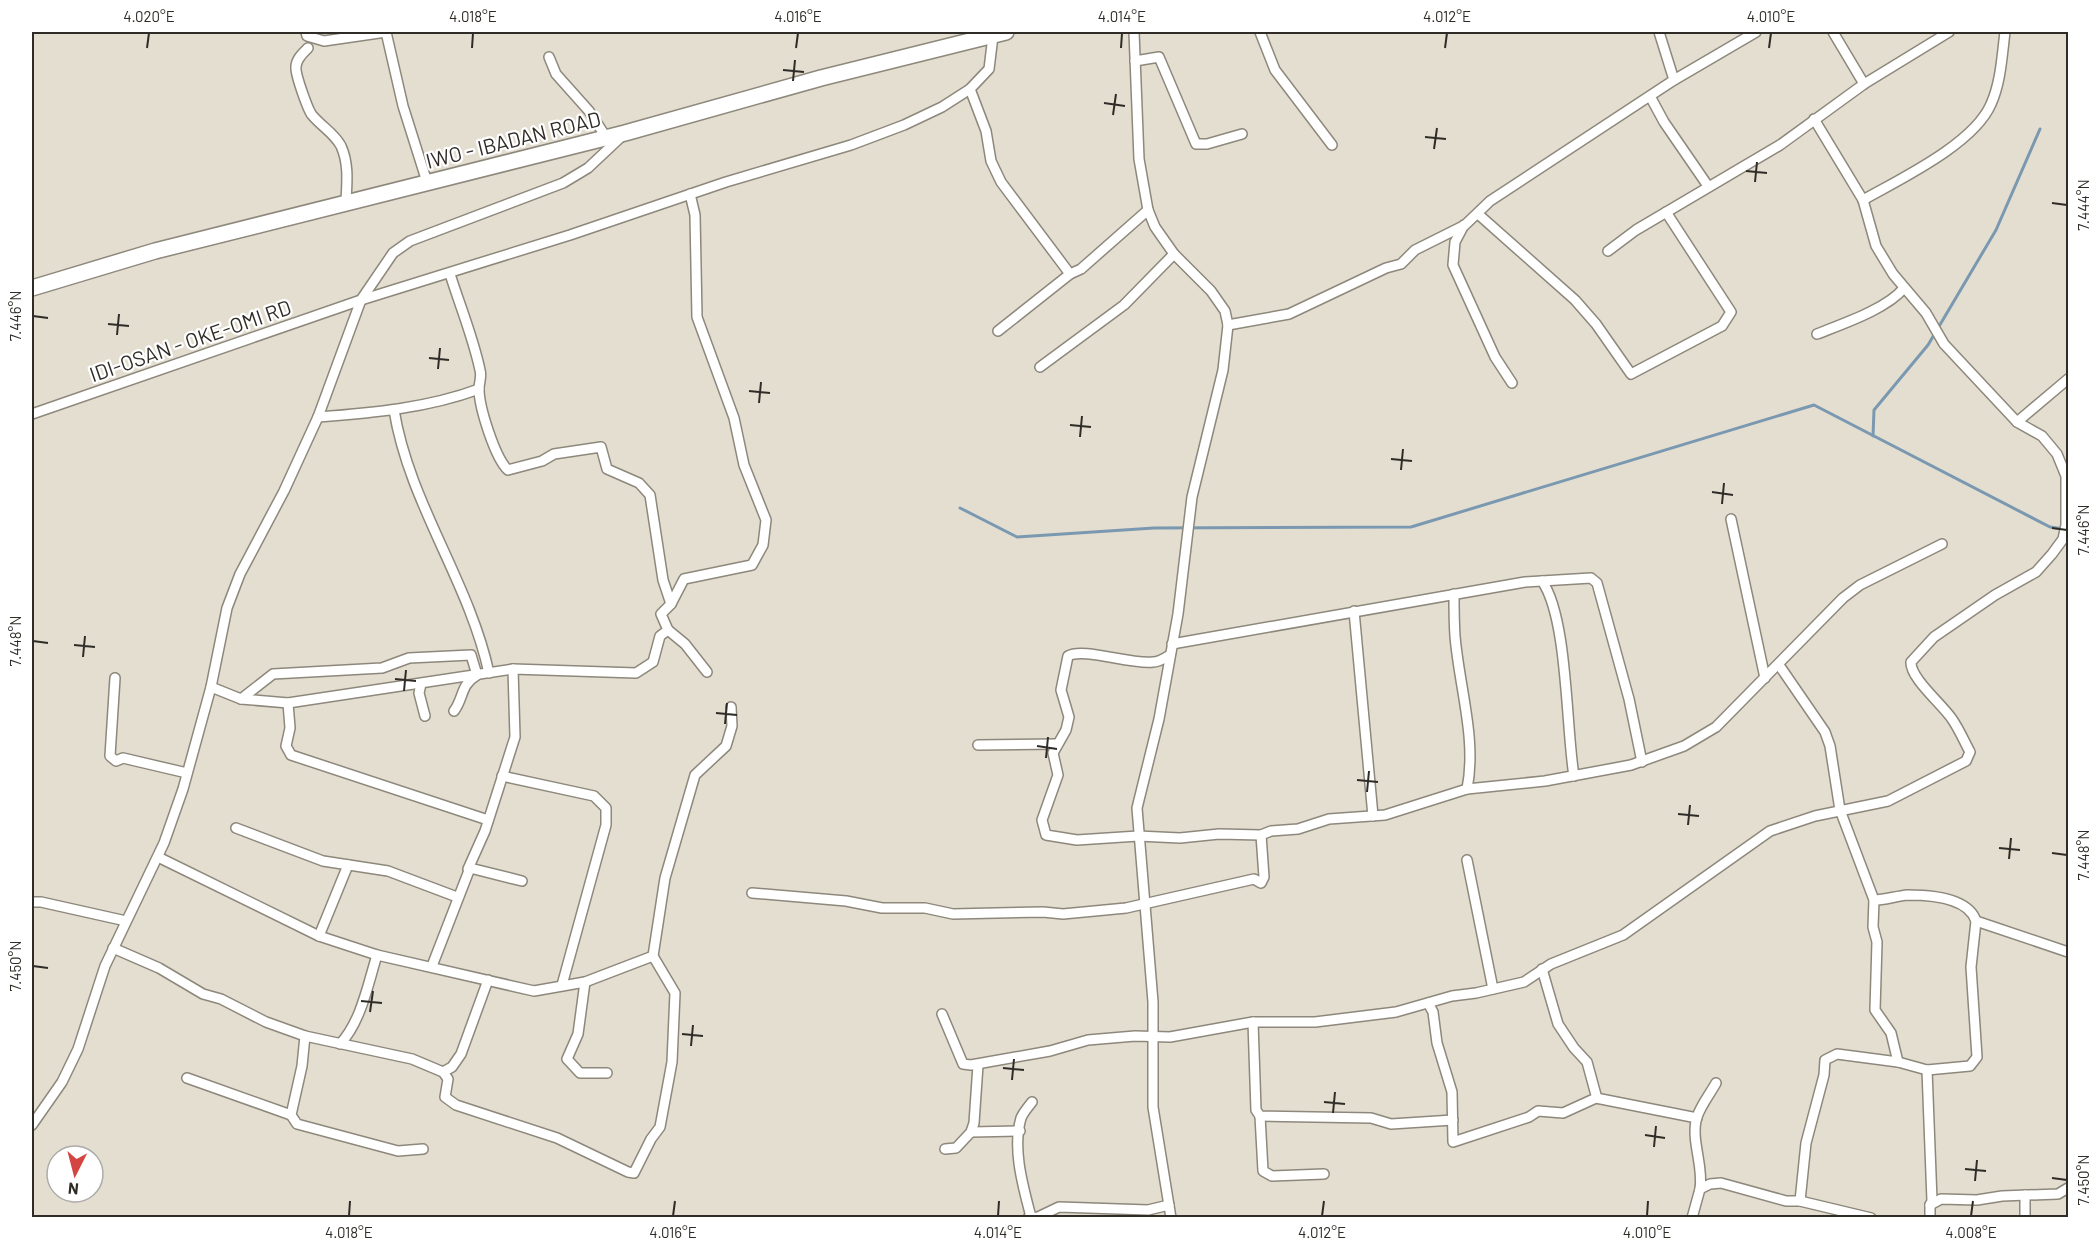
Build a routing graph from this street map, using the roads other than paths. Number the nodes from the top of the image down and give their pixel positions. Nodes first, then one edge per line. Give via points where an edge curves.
1 (306, 32) edge
2 (386, 32) edge
3 (1134, 32) edge
4 (1260, 32) edge
5 (1659, 32) edge
6 (1756, 32) edge
7 (1833, 32) edge
8 (1948, 32) edge
9 (2005, 32) edge
10 (1000, 34) edge
11 (1742, 36) edge
12 (308, 48) dead end
13 (549, 57) dead end
14 (1135, 61) junction
15 (1674, 80) junction
16 (1864, 84) junction
17 (970, 89) junction
18 (1651, 98) junction
19 (1815, 119) junction
20 (625, 133) junction
21 (1242, 134) dead end
22 (606, 137) junction
23 (1332, 145) dead end
24 (427, 182) junction
25 (1708, 186) junction
26 (690, 194) junction
27 (1863, 200) junction
28 (346, 201) junction
29 (1148, 210) junction
30 (1666, 212) junction
31 (1478, 214) junction
32 (1465, 225) junction
33 (1608, 252) dead end
34 (1174, 254) junction
35 (450, 274) junction
36 (1070, 274) junction
37 (32, 288) edge
38 (1904, 288) junction
39 (361, 300) junction
40 (1227, 325) junction
41 (999, 331) dead end
42 (1816, 334) dead end
43 (1040, 367) dead end
44 (2068, 379) edge
45 (1512, 383) dead end
46 (479, 389) junction
47 (394, 410) junction
48 (32, 414) edge
49 (318, 417) junction
50 (2017, 422) junction
51 (2067, 505) edge
52 (1731, 519) dead end
53 (1942, 544) dead end
54 (1542, 582) junction
55 (1454, 594) junction
56 (671, 604) junction
57 (1354, 611) junction
58 (668, 630) junction
59 (1172, 644) junction
60 (1170, 655) junction
61 (1779, 665) junction
62 (513, 669) junction
63 (707, 672) dead end
64 (489, 673) junction
65 (477, 675) junction
66 (115, 678) dead end
67 (1766, 678) junction
68 (421, 684) junction
69 (211, 687) junction
70 (241, 699) junction
71 (288, 703) junction
72 (731, 707) dead end
73 (454, 711) dead end
74 (425, 716) dead end
75 (1056, 744) junction
76 (978, 745) dead end
77 (1642, 762) junction
78 (187, 773) junction
79 (502, 776) junction
80 (1574, 776) junction
81 (1467, 789) junction
82 (1840, 810) junction
83 (1373, 816) junction
84 (488, 820) junction
85 (237, 828) dead end
86 (1261, 835) junction
87 (1138, 836) junction
88 (158, 856) junction
89 (1467, 860) dead end
90 (348, 865) junction
91 (468, 869) junction
92 (522, 881) dead end
93 (752, 893) dead end
94 (457, 897) junction
95 (1874, 900) junction
96 (32, 902) edge
97 (1146, 904) junction
98 (126, 921) junction
99 (1976, 921) junction
100 (319, 936) junction
101 (113, 948) junction
102 (2068, 952) edge
103 (377, 955) junction
104 (653, 956) junction
105 (432, 966) junction
106 (1542, 969) junction
107 (488, 980) junction
108 (585, 982) junction
109 (562, 985) junction
110 (1493, 990) junction
111 (1428, 1003) junction
112 (942, 1014) dead end
113 (1253, 1022) junction
114 (305, 1036) junction
115 (1152, 1038) junction
116 (339, 1044) junction
117 (1898, 1062) junction
118 (978, 1065) junction
119 (1927, 1070) junction
120 (443, 1072) junction
121 (607, 1072) dead end
122 (187, 1078) dead end
123 (1716, 1083) dead end
124 (1596, 1098) junction
125 (1032, 1102) dead end
126 (36, 1111) edge
127 (291, 1115) junction
128 (1260, 1116) junction
129 (1696, 1118) junction
130 (1453, 1120) junction
131 (32, 1125) edge
132 (1020, 1131) junction
133 (971, 1132) junction
134 (423, 1149) dead end
135 (945, 1149) dead end
136 (1324, 1174) dead end
137 (2068, 1188) edge
138 (1700, 1189) junction
139 (2025, 1195) junction
140 (1800, 1201) junction
141 (1169, 1204) junction
142 (1930, 1205) junction
143 (1109, 1213) edge
144 (1043, 1215) edge
145 (1029, 1217) edge
146 (1171, 1218) edge
147 (1692, 1218) edge
148 (1871, 1218) edge
149 (1930, 1218) edge
150 (2025, 1218) edge

1 - 2 street via 307,36 324,41
2 - 24 street via 403,106
3 - 14 street
4 - 23 street via 1275,70
5 - 15 street
6 - 11 street
7 - 16 street
8 - 16 street
9 - 27 street via 1991,105 1966,135 1929,162
10 - 17 street, IDI-OSAN - OKE-OMI RD via 988,69
10 - 20 main road, IWO - IBADAN ROAD via 821,78
11 - 15 street
12 - 28 street via 298,58 298,78 310,113 342,148 348,168
13 - 22 street via 556,74 590,111
14 - 21 street via 1159,57 1196,144
14 - 29 street via 1139,159
15 - 18 street
16 - 19 street
17 - 26 street, IDI-OSAN - OKE-OMI RD via 942,107 851,145
17 - 36 street via 1001,182
18 - 25 street
18 - 31 street via 1490,201
19 - 25 street via 1780,145
19 - 27 street
20 - 22 main road, IWO - IBADAN ROAD
20 - 39 street via 588,168 563,183 410,240 393,253
22 - 24 main road, IWO - IBADAN ROAD
24 - 28 main road, IWO - IBADAN ROAD
25 - 30 street
26 - 35 street, IDI-OSAN - OKE-OMI RD
26 - 56 street via 695,215 697,317 734,418 744,465 767,532 752,565 684,579
27 - 38 street via 1876,246
28 - 37 main road, IWO - IBADAN ROAD
29 - 34 street
29 - 36 street via 1081,269
30 - 31 street via 1731,312 1722,326 1631,374 1575,300
30 - 33 street
31 - 32 street
32 - 40 street via 1415,250 1401,264 1312,305 1281,316
32 - 45 street via 1455,242 1453,265 1495,357
34 - 40 street via 1211,291 1225,311
34 - 43 street via 1124,305
35 - 39 street, IDI-OSAN - OKE-OMI RD
35 - 46 street via 481,374
36 - 41 street
38 - 42 street via 1898,296
38 - 50 street via 1926,313 1944,344
39 - 48 street, IDI-OSAN - OKE-OMI RD
39 - 49 street
40 - 59 street via 1223,370 1192,497
44 - 50 street
46 - 47 street via 457,398
46 - 56 street via 500,463 508,470 554,454 601,447 607,469 639,483 650,495 663,580
47 - 49 street
47 - 64 street via 405,462 481,638
49 - 69 street via 240,574 227,608
50 - 51 street via 2042,436 2057,454 2066,476
51 - 82 street via 2063,539 2036,572 1934,637 1911,662 1914,674 1962,737 1970,752 1966,761 1888,801
52 - 67 street
53 - 61 street via 1860,585 1819,620
54 - 55 street
54 - 77 street via 1591,578 1597,583
54 - 80 street via 1547,588 1559,637
55 - 57 street
55 - 81 street via 1470,775
56 - 58 street via 661,614
57 - 59 street
57 - 83 street
58 - 62 street via 660,636 653,662 636,673
58 - 63 street
59 - 60 street
60 - 75 street via 1155,662 1080,652 1068,656 1061,690 1069,717
60 - 87 street via 1137,808
61 - 67 street
61 - 82 street via 1825,732 1836,772
62 - 64 street
62 - 79 street via 515,737
64 - 65 street
65 - 68 street
65 - 70 street via 471,655 409,658 382,668 273,674
65 - 73 street via 463,688 460,704
66 - 78 street via 110,756 116,761 123,758
67 - 77 street via 1716,727 1684,746
68 - 71 street
68 - 74 street via 419,693
69 - 70 street
69 - 78 street
70 - 71 street
71 - 84 street via 290,728 286,746 291,755
72 - 104 street via 732,726 726,746 695,775 665,878
75 - 76 street
75 - 87 street via 1053,753 1057,782 1042,820 1046,835 1077,840
77 - 80 street
78 - 88 street
79 - 84 street
79 - 109 street via 594,796 606,808 606,825
80 - 81 street
81 - 83 street
82 - 95 street
82 - 106 street via 1770,831 1623,934
83 - 86 street via 1329,819
84 - 91 street
85 - 90 street via 323,861
86 - 87 street
86 - 97 street via 1261,883 1254,879
87 - 97 street
88 - 98 street
88 - 100 street
89 - 110 street
90 - 94 street via 388,871
90 - 100 street
91 - 92 street
91 - 94 street
93 - 97 street via 882,908 925,908 953,914 1063,914
94 - 105 street
95 - 99 street via 1908,895 1934,897 1960,904 1970,910
95 - 117 street via 1875,1010 1891,1034
96 - 98 street
97 - 115 street
98 - 101 street
99 - 102 street
99 - 119 street via 1971,967 1977,1057 1970,1066
100 - 103 street
101 - 114 street via 159,968 203,994
101 - 126 street via 78,1049 62,1082
103 - 105 street
103 - 116 street via 351,1028
104 - 108 street
104 - 120 street via 675,993 672,1062 660,1127 634,1173 557,1138 456,1105 445,1097 448,1078
105 - 107 street
106 - 110 street via 1524,982
106 - 124 street via 1558,1024 1587,1062
107 - 109 street via 534,991
107 - 120 street via 461,1054
108 - 109 street
108 - 121 street via 578,1034 567,1059 580,1073
110 - 111 street
111 - 113 street via 1315,1022
111 - 130 street via 1452,1092
112 - 118 street via 963,1064
113 - 115 street
113 - 128 street via 1256,1110
114 - 116 street
114 - 127 street
115 - 118 street via 1134,1035 1088,1040
115 - 141 street via 1153,1107
116 - 120 street via 412,1059
117 - 119 street
117 - 140 street via 1838,1054 1825,1060 1806,1143
118 - 133 street
119 - 142 street
122 - 127 street
123 - 129 street
124 - 129 street
124 - 130 street via 1563,1113 1538,1111 1462,1141 1453,1142
125 - 132 street via 1021,1117
126 - 131 street
127 - 134 street via 297,1124 307,1128 398,1151
128 - 130 street via 1371,1118 1391,1124
128 - 136 street via 1263,1171 1272,1176
129 - 138 street
132 - 133 street
132 - 145 street via 1020,1174
133 - 135 street via 956,1148
137 - 139 street via 2058,1194
138 - 140 street via 1721,1183 1786,1201
138 - 147 street
139 - 142 street via 1941,1199
139 - 150 street
140 - 148 street
141 - 143 street
141 - 146 street
142 - 149 street
143 - 144 street via 1059,1207
144 - 145 street

